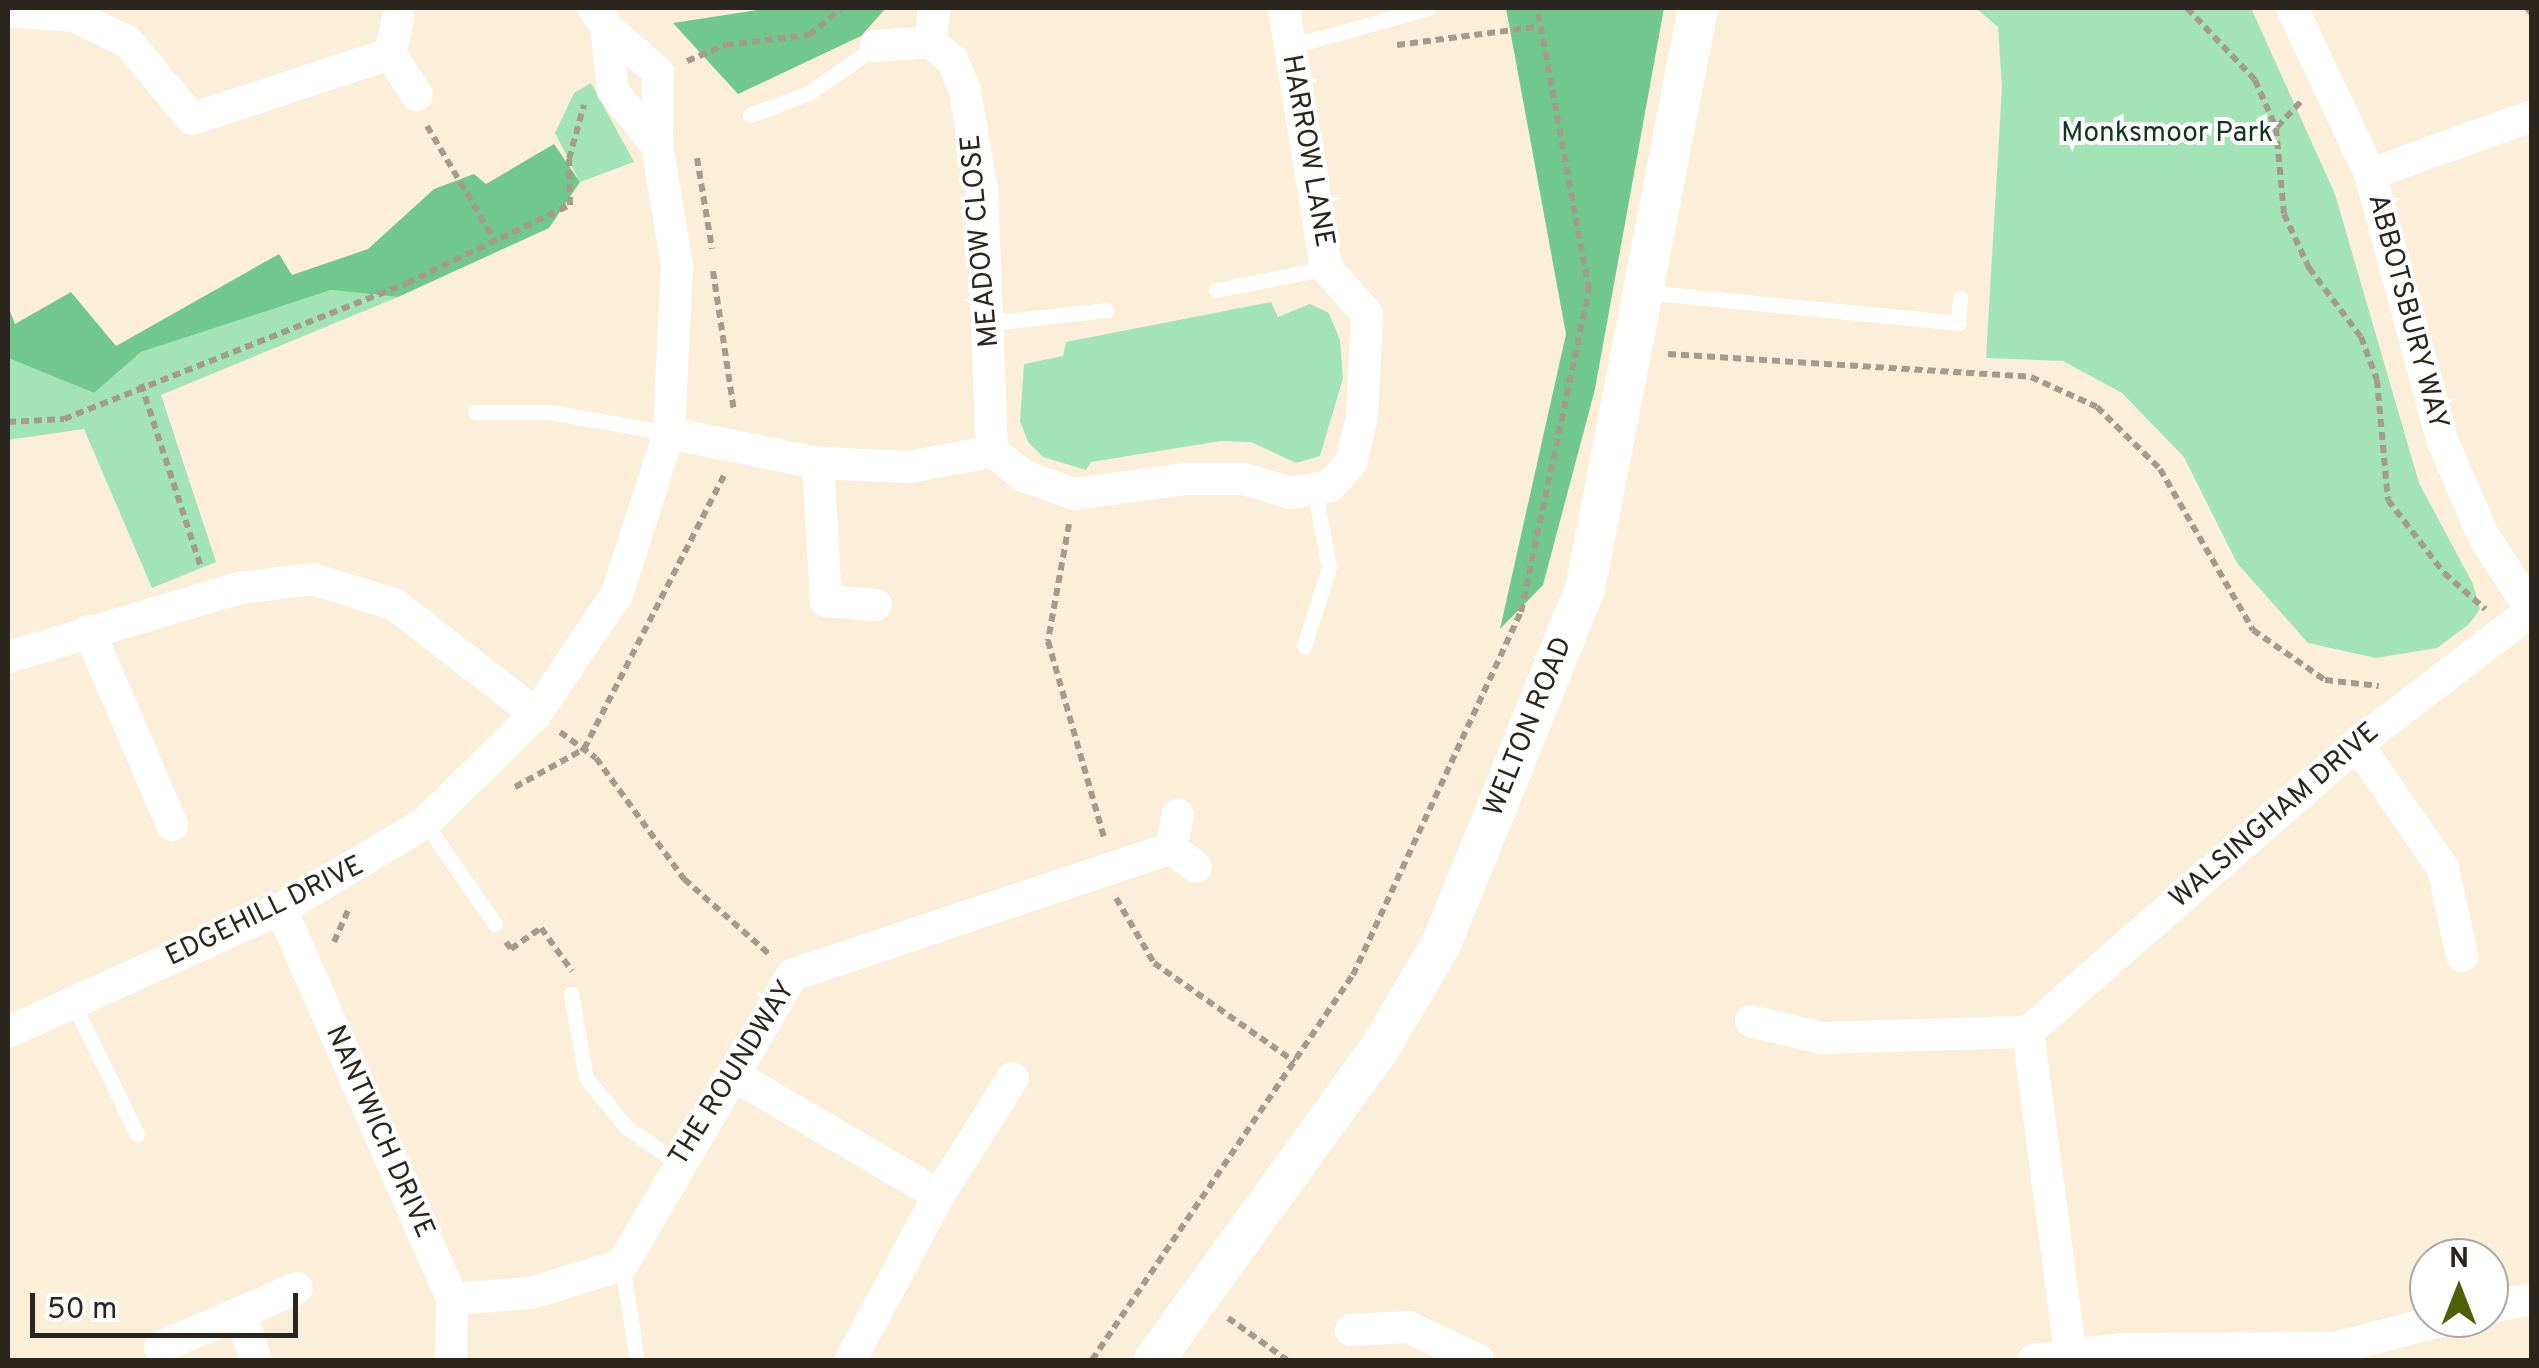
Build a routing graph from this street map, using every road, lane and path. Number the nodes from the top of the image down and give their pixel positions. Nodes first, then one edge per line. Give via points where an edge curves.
1 (842, 8) edge
2 (934, 8) edge
3 (1429, 8) edge
4 (1537, 8) edge
5 (1698, 8) edge
6 (2187, 8) edge
7 (2292, 8) edge
8 (2526, 8) edge
9 (1284, 9) edge
10 (8, 10) edge
11 (2532, 14) edge
12 (600, 17) edge
13 (398, 19) dead end
14 (1353, 26) junction
15 (1535, 27) junction
16 (932, 42) junction
17 (876, 46) joint
18 (1288, 47) junction
19 (390, 54) junction
20 (658, 72) junction
21 (613, 91) junction
22 (417, 94) joint
23 (750, 115) dead end
24 (2532, 116) edge
25 (657, 145) junction
26 (2370, 174) junction
27 (495, 241) junction
28 (1326, 268) junction
29 (1216, 290) dead end
30 (1644, 292) junction
31 (1960, 298) dead end
32 (1106, 310) dead end
33 (990, 323) junction
34 (1632, 351) junction
35 (141, 384) junction
36 (475, 412) dead end
37 (8, 422) edge
38 (669, 433) junction
39 (992, 451) junction
40 (818, 462) junction
41 (1314, 488) junction
42 (1074, 494) junction
43 (212, 596) junction
44 (876, 605) dead end
45 (2524, 616) edge
46 (89, 632) junction
47 (1304, 646) dead end
48 (8, 657) edge
49 (2393, 688) dead end
50 (536, 714) junction
51 (2357, 744) junction
52 (1178, 815) dead end
53 (425, 823) junction
54 (172, 825) dead end
55 (1112, 864) junction
56 (281, 909) junction
57 (495, 924) joint
58 (2462, 956) dead end
59 (792, 974) junction
60 (571, 994) joint
61 (72, 1001) junction
62 (1751, 1021) dead end
63 (8, 1032) edge
64 (2028, 1032) junction
65 (1295, 1062) junction
66 (736, 1076) junction
67 (1013, 1078) dead end
68 (137, 1134) dead end
69 (677, 1162) junction
70 (940, 1195) junction
71 (622, 1265) junction
72 (298, 1288) dead end
73 (452, 1299) junction
74 (1202, 1300) junction
75 (240, 1313) junction
76 (1351, 1330) dead end
77 (2409, 1331) edge
78 (160, 1348) dead end
79 (2070, 1352) junction
80 (2336, 1354) edge
81 (851, 1359) edge
82 (256, 1360) edge
83 (451, 1360) edge
84 (637, 1360) edge
85 (1092, 1360) edge
86 (1154, 1360) edge
87 (1286, 1360) edge
88 (1478, 1360) edge
89 (2034, 1360) edge

1 - 20 path via 808,35 726,45
2 - 16 street
3 - 14 lane
4 - 15 path
5 - 30 street, WELTON ROAD
6 - 45 path via 2255,80 2276,128 2284,214 2309,268 2362,337 2378,380 2388,500 2444,574
7 - 26 street, ABBOTSBURY WAY
8 - 11 path
9 - 18 street, HARROW LANE
10 - 19 street via 74,16 128,42 166,77 192,120
12 - 20 street
12 - 21 street
13 - 19 street
14 - 15 path via 1385,47
14 - 18 lane
15 - 65 path via 1588,290 1521,612 1353,975
16 - 17 street
16 - 33 street, MEADOW CLOSE via 952,60 965,91
17 - 23 lane via 808,93
18 - 28 street, HARROW LANE
19 - 22 street
20 - 25 street, EDGEHILL DRIVE
21 - 25 street, EDGEHILL DRIVE
21 - 27 path via 584,104 568,158 570,205
22 - 27 path via 432,140
24 - 26 street
25 - 38 street, EDGEHILL DRIVE via 677,264
26 - 45 street, ABBOTSBURY WAY via 2442,442
27 - 35 path
28 - 29 lane
28 - 41 street, HARROW LANE via 1367,314 1371,358 1351,462 1330,486
30 - 31 lane via 1958,323
30 - 34 street, WELTON ROAD
32 - 33 lane
33 - 39 street, MEADOW CLOSE
34 - 49 path via 2031,377 2097,408 2160,469 2254,630 2325,680
34 - 74 street, WELTON ROAD via 1584,590 1441,944 1382,1046
35 - 37 path via 64,419
35 - 43 path
36 - 38 lane via 550,412
38 - 40 street
38 - 50 street, EDGEHILL DRIVE via 616,594
39 - 40 street via 910,467
39 - 42 street via 1024,476
40 - 44 street via 826,601
41 - 42 street via 1187,479
41 - 47 lane via 1330,568
42 - 55 path via 1048,641
43 - 46 street
43 - 50 street via 274,580 356,588 394,604
45 - 51 street, WALSINGHAM DRIVE
46 - 48 street
46 - 54 street
50 - 53 street, EDGEHILL DRIVE
50 - 59 path via 596,758 684,879
51 - 58 street via 2442,868
51 - 64 street, WALSINGHAM DRIVE
52 - 55 street, THE ROUNDWAY via 1184,857
53 - 56 street, EDGEHILL DRIVE
53 - 57 lane
55 - 59 street, THE ROUNDWAY
55 - 65 path via 1114,892 1154,963
56 - 61 street, EDGEHILL DRIVE
56 - 73 street, NANTWICH DRIVE
57 - 60 path via 511,949 541,928 573,972
59 - 66 street, THE ROUNDWAY
60 - 69 lane via 586,1078 627,1128
61 - 63 street, EDGEHILL DRIVE
61 - 68 lane
62 - 64 street via 1820,1038
64 - 79 street
65 - 85 path
66 - 69 street, THE ROUNDWAY
66 - 70 street
67 - 70 street
69 - 71 street, THE ROUNDWAY
70 - 81 street
71 - 73 street via 531,1294
71 - 84 lane
72 - 75 street
73 - 83 street, NANTWICH DRIVE
74 - 86 street, WELTON ROAD
74 - 87 path
75 - 78 street
75 - 82 street
76 - 88 street via 1408,1327
77 - 80 street
79 - 80 street
79 - 89 street

